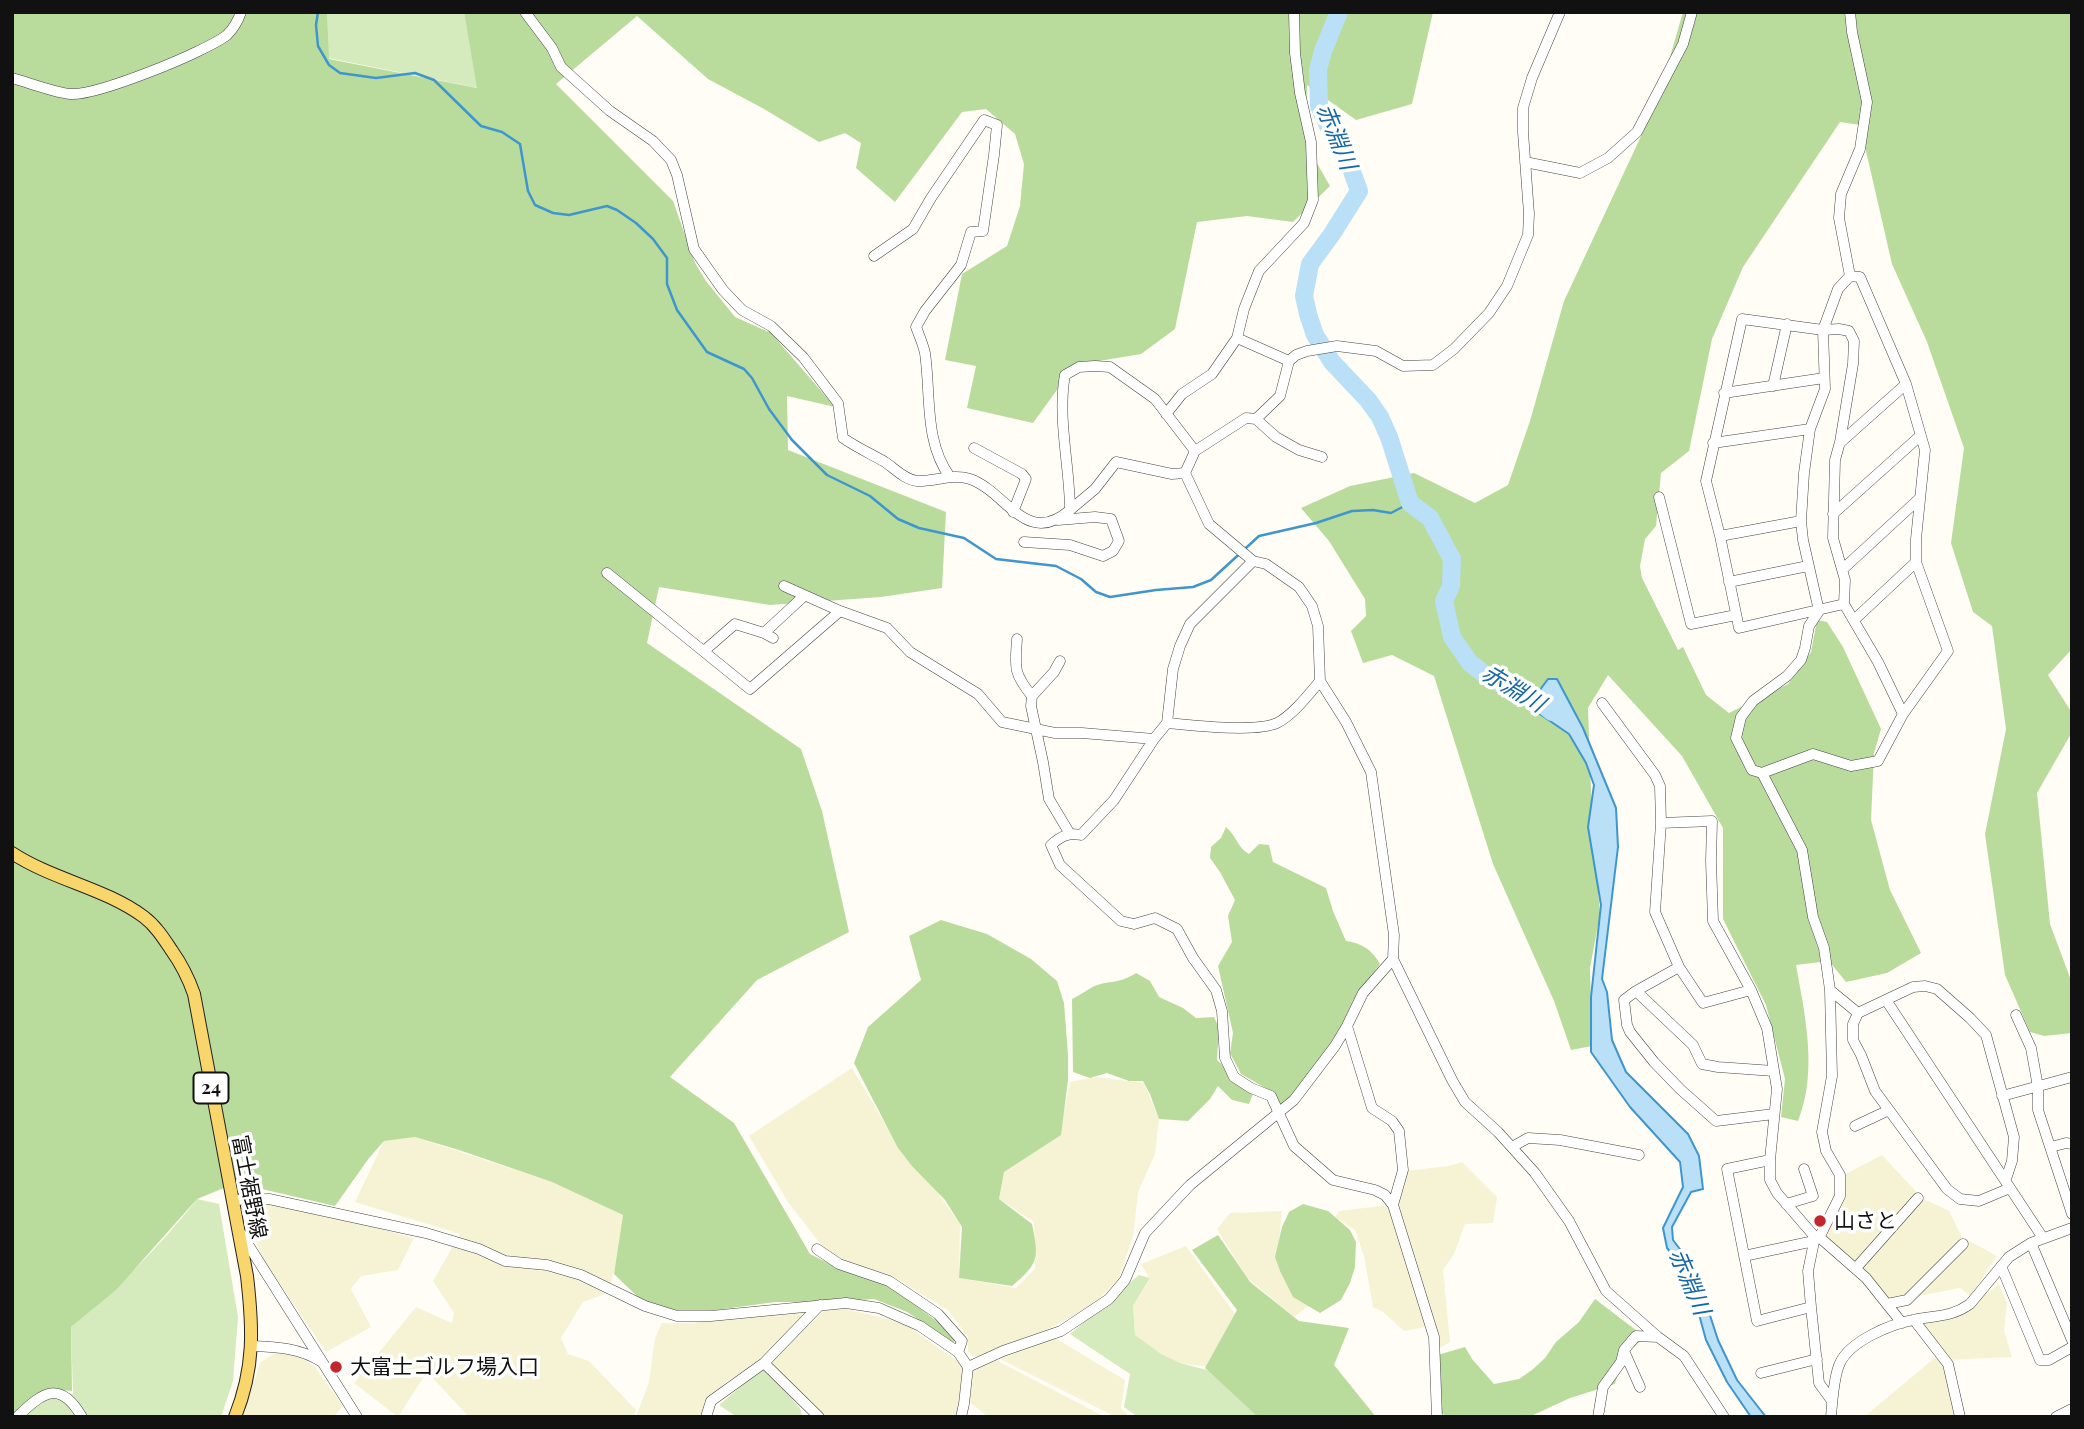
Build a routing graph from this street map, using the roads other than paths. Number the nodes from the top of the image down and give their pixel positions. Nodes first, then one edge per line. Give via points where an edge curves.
1 (241, 12) edge
2 (525, 12) edge
3 (1294, 12) edge
4 (1560, 12) edge
5 (1692, 12) edge
6 (1850, 12) edge
7 (12, 78) edge
8 (1525, 162) junction
9 (874, 256) dead end
10 (1850, 276) junction
11 (1787, 324) junction
12 (1823, 330) junction
13 (1237, 338) junction
14 (1289, 361) junction
15 (1824, 378) junction
16 (1906, 384) junction
17 (1773, 386) junction
18 (1724, 393) junction
19 (1166, 414) junction
20 (1256, 419) junction
21 (1810, 429) junction
22 (1920, 436) junction
23 (1840, 442) junction
24 (1713, 443) junction
25 (974, 448) dead end
26 (1195, 451) junction
27 (1322, 457) dead end
28 (1185, 473) junction
29 (950, 477) junction
30 (1659, 497) dead end
31 (1920, 498) junction
32 (1070, 510) junction
33 (1013, 512) junction
34 (1833, 514) junction
35 (1057, 520) junction
36 (1801, 521) junction
37 (1720, 536) junction
38 (1024, 542) dead end
39 (1251, 560) junction
40 (1916, 562) junction
41 (1808, 566) junction
42 (1843, 569) junction
43 (607, 573) dead end
44 (1729, 582) junction
45 (784, 586) dead end
46 (804, 596) junction
47 (1844, 604) junction
48 (839, 611) junction
49 (1818, 611) junction
50 (1736, 615) junction
51 (1854, 620) junction
52 (1017, 639) dead end
53 (704, 651) junction
54 (1060, 661) dead end
55 (1320, 681) junction
56 (1032, 696) junction
57 (1602, 703) dead end
58 (1903, 714) junction
59 (1167, 723) junction
60 (1036, 729) junction
61 (1154, 739) junction
62 (1762, 773) junction
63 (1661, 823) junction
64 (1070, 834) junction
65 (12, 853) edge
66 (1393, 959) junction
67 (1679, 967) junction
68 (1636, 990) junction
69 (1751, 990) junction
70 (1830, 990) junction
71 (1886, 1000) junction
72 (1858, 1013) junction
73 (2016, 1015) dead end
74 (1347, 1026) junction
75 (1774, 1071) junction
76 (2072, 1077) edge
77 (2038, 1087) junction
78 (2003, 1096) junction
79 (1889, 1110) junction
80 (1278, 1114) junction
81 (1774, 1114) junction
82 (1855, 1126) dead end
83 (2072, 1144) edge
84 (1512, 1147) junction
85 (2051, 1147) junction
86 (1639, 1155) dead end
87 (1770, 1160) junction
88 (1804, 1169) dead end
89 (2008, 1184) junction
90 (1918, 1198) dead end
91 (232, 1200) junction
92 (1786, 1204) junction
93 (1393, 1205) junction
94 (2072, 1213) edge
95 (237, 1225) junction
96 (2072, 1228) edge
97 (1816, 1238) junction
98 (2043, 1238) junction
99 (2031, 1243) junction
100 (1964, 1244) dead end
101 (817, 1249) dead end
102 (1744, 1256) junction
103 (2001, 1266) junction
104 (1856, 1268) junction
105 (1887, 1304) junction
106 (820, 1305) junction
107 (1811, 1307) junction
108 (1914, 1320) junction
109 (1902, 1323) junction
110 (1658, 1337) junction
111 (2072, 1340) edge
112 (252, 1346) junction
113 (2072, 1347) edge
114 (1624, 1350) junction
115 (958, 1352) junction
116 (1817, 1359) junction
117 (764, 1363) junction
118 (325, 1364) junction
119 (968, 1367) junction
120 (1761, 1373) dead end
121 (1640, 1387) dead end
122 (1832, 1401) junction
123 (2072, 1409) edge
124 (17, 1417) edge
125 (82, 1417) edge
126 (235, 1417) edge
127 (357, 1417) edge
128 (706, 1417) edge
129 (819, 1417) edge
130 (961, 1417) edge
131 (1437, 1417) edge
132 (1598, 1417) edge
133 (1724, 1417) edge
134 (1831, 1417) edge
135 (1960, 1417) edge
136 (2056, 1417) edge

1 - 7 street via 225,36 112,86 69,94
2 - 29 street via 561,67 671,160 694,249 742,310 771,326 803,357 838,403 843,438 912,480
3 - 13 street via 1300,93 1311,142 1312,200 1304,223 1259,271
4 - 8 street via 1523,108
5 - 8 street via 1682,44 1637,132 1608,158 1580,173
6 - 10 street via 1867,102 1860,149 1841,194 1839,218
8 - 14 street via 1528,235 1507,286 1489,313 1454,349 1433,365 1403,366 1376,351 1337,346 1307,351
9 - 29 street via 913,229 984,120 997,125 983,231 971,232 961,265 916,327 925,350 930,426
10 - 12 street via 1838,289
10 - 16 street via 1862,279
11 - 12 street
11 - 17 street
11 - 18 street via 1742,319
12 - 15 street
12 - 23 street via 1849,331 1854,341
13 - 14 street
13 - 19 street via 1212,374 1182,394
14 - 20 street via 1280,396
15 - 17 street
15 - 21 street via 1825,389
16 - 22 street
16 - 23 street
17 - 18 street
18 - 24 street
19 - 26 street
19 - 32 street via 1155,399 1110,367 1079,367 1065,375
20 - 26 street via 1246,418
20 - 27 street via 1276,437
21 - 24 street
21 - 36 street
22 - 31 street via 1925,450
22 - 34 street
23 - 34 street
24 - 37 street via 1706,481
25 - 33 street via 1026,479
26 - 28 street
28 - 32 street via 1116,462 1095,489
28 - 39 street via 1209,524
29 - 33 street via 970,479
30 - 50 street via 1691,624
31 - 40 street
31 - 42 street
32 - 35 street
33 - 35 street via 1032,523
34 - 42 street via 1833,538
35 - 38 street via 1111,519 1119,541 1113,551 1102,555 1070,545
36 - 37 street
36 - 41 street
37 - 44 street
39 - 55 street via 1266,564 1299,587 1312,606 1318,626
39 - 59 street via 1190,624 1173,669
40 - 51 street
40 - 58 street via 1948,651
41 - 44 street
41 - 49 street
42 - 47 street
43 - 53 street
44 - 50 street
45 - 46 street
46 - 48 street
46 - 53 street via 769,636 735,624
47 - 49 street
47 - 51 street
48 - 53 street via 750,689
48 - 60 street via 887,628 910,652 978,694 1002,722
49 - 50 street via 1739,628
49 - 62 street via 1809,626 1801,660 1741,717 1736,738 1752,770
51 - 58 street
52 - 56 street via 1015,668
54 - 56 street
55 - 59 street via 1277,723 1222,728
55 - 66 street via 1371,772 1394,935
56 - 60 street
57 - 63 street via 1656,775
58 - 62 street via 1878,761 1851,766 1813,754
59 - 61 street
60 - 61 street
60 - 64 street via 1049,799
61 - 64 street via 1114,800 1081,835
62 - 70 street via 1802,850
63 - 67 street via 1655,912
63 - 69 street via 1712,821 1713,920
64 - 80 street via 1051,845 1060,865 1102,905 1121,921 1134,924 1155,918 1177,929 1216,990 1225,1058 1234,1077 1270,1096
65 - 91 main road, 富士裾野線 / 24 via 145,918 187,972
66 - 74 street via 1363,993
66 - 84 street via 1465,1102
67 - 68 street
67 - 69 street via 1703,1003
68 - 75 street via 1693,1045 1702,1064
68 - 81 street via 1623,1000 1630,1032 1680,1089 1716,1121
69 - 75 street via 1766,1028
70 - 72 street
70 - 97 street via 1832,1076 1822,1132 1826,1151 1840,1175 1840,1196
71 - 72 street
71 - 78 street via 1913,987 1937,989 1986,1035
71 - 89 street
72 - 79 street via 1853,1040 1875,1091
73 - 77 street via 2031,1048
74 - 80 street
74 - 93 street via 1372,1108 1399,1131 1403,1170
75 - 81 street
76 - 77 street
77 - 78 street
77 - 85 street via 2038,1110
78 - 89 street via 2014,1137
79 - 82 street
79 - 89 street via 1947,1189 1960,1199 1979,1201
80 - 93 street via 1294,1146 1333,1180 1375,1190
80 - 119 street via 1190,1185 1156,1220 1139,1243 1125,1280 1109,1299 1061,1331
81 - 87 street
83 - 85 street
84 - 86 street via 1528,1138 1560,1140
84 - 110 street via 1569,1221 1606,1291
85 - 94 street
87 - 92 street via 1770,1180
87 - 102 street via 1727,1169
88 - 92 street via 1812,1196
89 - 98 street
90 - 104 street
91 - 95 main road, 富士裾野線 / 24
91 - 106 street via 269,1199 426,1233 505,1261 547,1265 581,1275 677,1316
92 - 97 street
93 - 131 street via 1434,1337
95 - 112 main road, 富士裾野線 / 24 via 247,1276
95 - 118 street
96 - 98 street
97 - 102 street
97 - 104 street
97 - 107 street via 1808,1271
98 - 99 street
99 - 103 street
99 - 111 street
100 - 105 street via 1907,1300
101 - 115 street via 839,1264 890,1281 918,1299 950,1325 962,1341
102 - 107 street via 1758,1321
103 - 108 street via 1962,1310
103 - 113 street via 2040,1360
104 - 105 street
105 - 109 street
106 - 115 street via 879,1308 920,1326
106 - 117 street
107 - 116 street
108 - 109 street
108 - 135 street via 1948,1364
109 - 122 street via 1854,1347 1840,1363
110 - 114 street via 1636,1336
110 - 133 street via 1684,1356
112 - 118 street via 294,1349
112 - 126 main road, 富士裾野線 / 24
114 - 121 street
114 - 132 street via 1603,1387
115 - 119 street
116 - 120 street
116 - 122 street via 1819,1383
117 - 128 street via 711,1401
117 - 129 street
118 - 127 street
119 - 130 street
122 - 134 street
123 - 136 street
124 - 125 street via 32,1402 55,1392 66,1397

